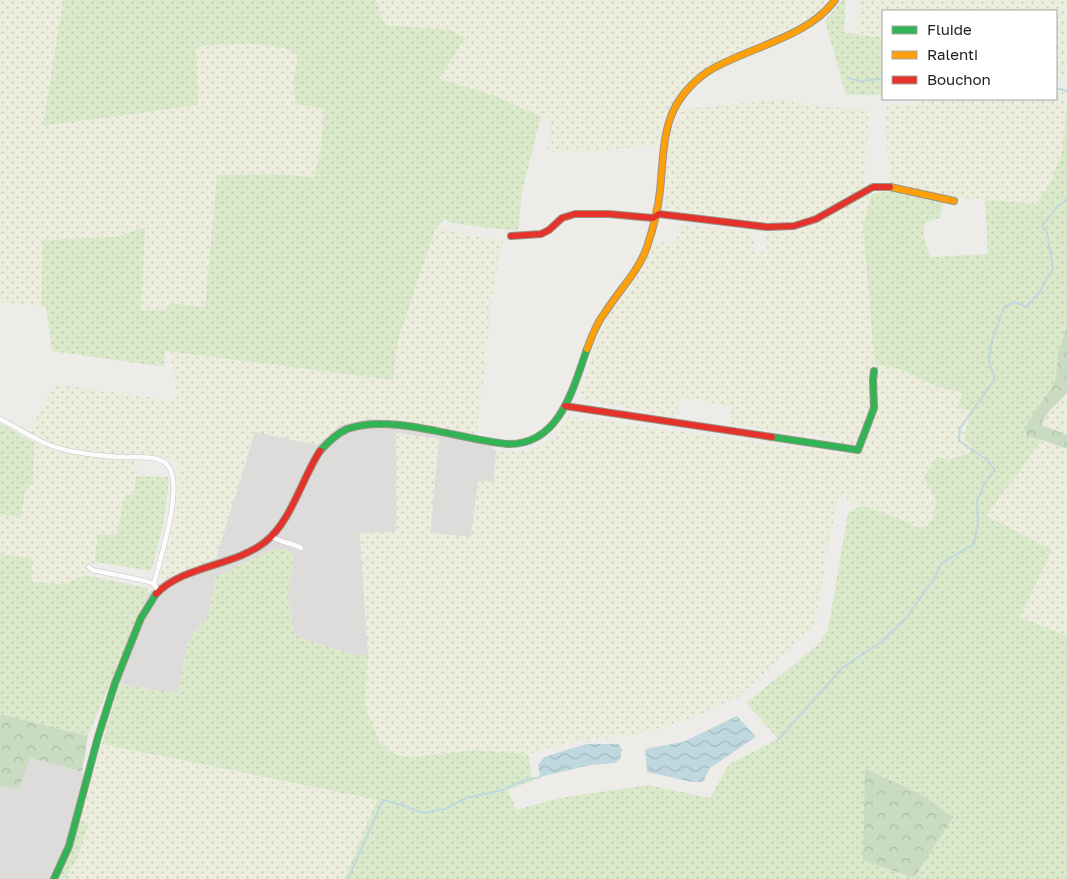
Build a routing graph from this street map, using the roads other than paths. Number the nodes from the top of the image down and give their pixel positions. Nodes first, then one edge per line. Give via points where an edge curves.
1 (835, 0) edge
2 (954, 201) dead end
3 (656, 216) junction
4 (511, 236) dead end
5 (874, 371) dead end
6 (565, 406) junction
7 (0, 419) edge
8 (271, 536) junction
9 (301, 548) dead end
10 (89, 567) dead end
11 (154, 584) junction
12 (158, 591) junction
13 (54, 879) edge

1 - 3 street via 815,20 709,70 686,92 666,126
2 - 3 street via 880,186 868,189 816,219 788,227
3 - 4 street via 570,215 545,232
3 - 6 street via 640,264 597,324
5 - 6 street via 874,405 858,450
6 - 8 street via 548,431 519,444 387,425 364,425 343,430 319,451 284,519
7 - 11 street via 58,448 158,459 168,464 173,475 173,499
8 - 9 street
8 - 12 street via 248,552 172,582
10 - 11 street
11 - 12 street
12 - 13 street via 144,612 115,682 69,846

